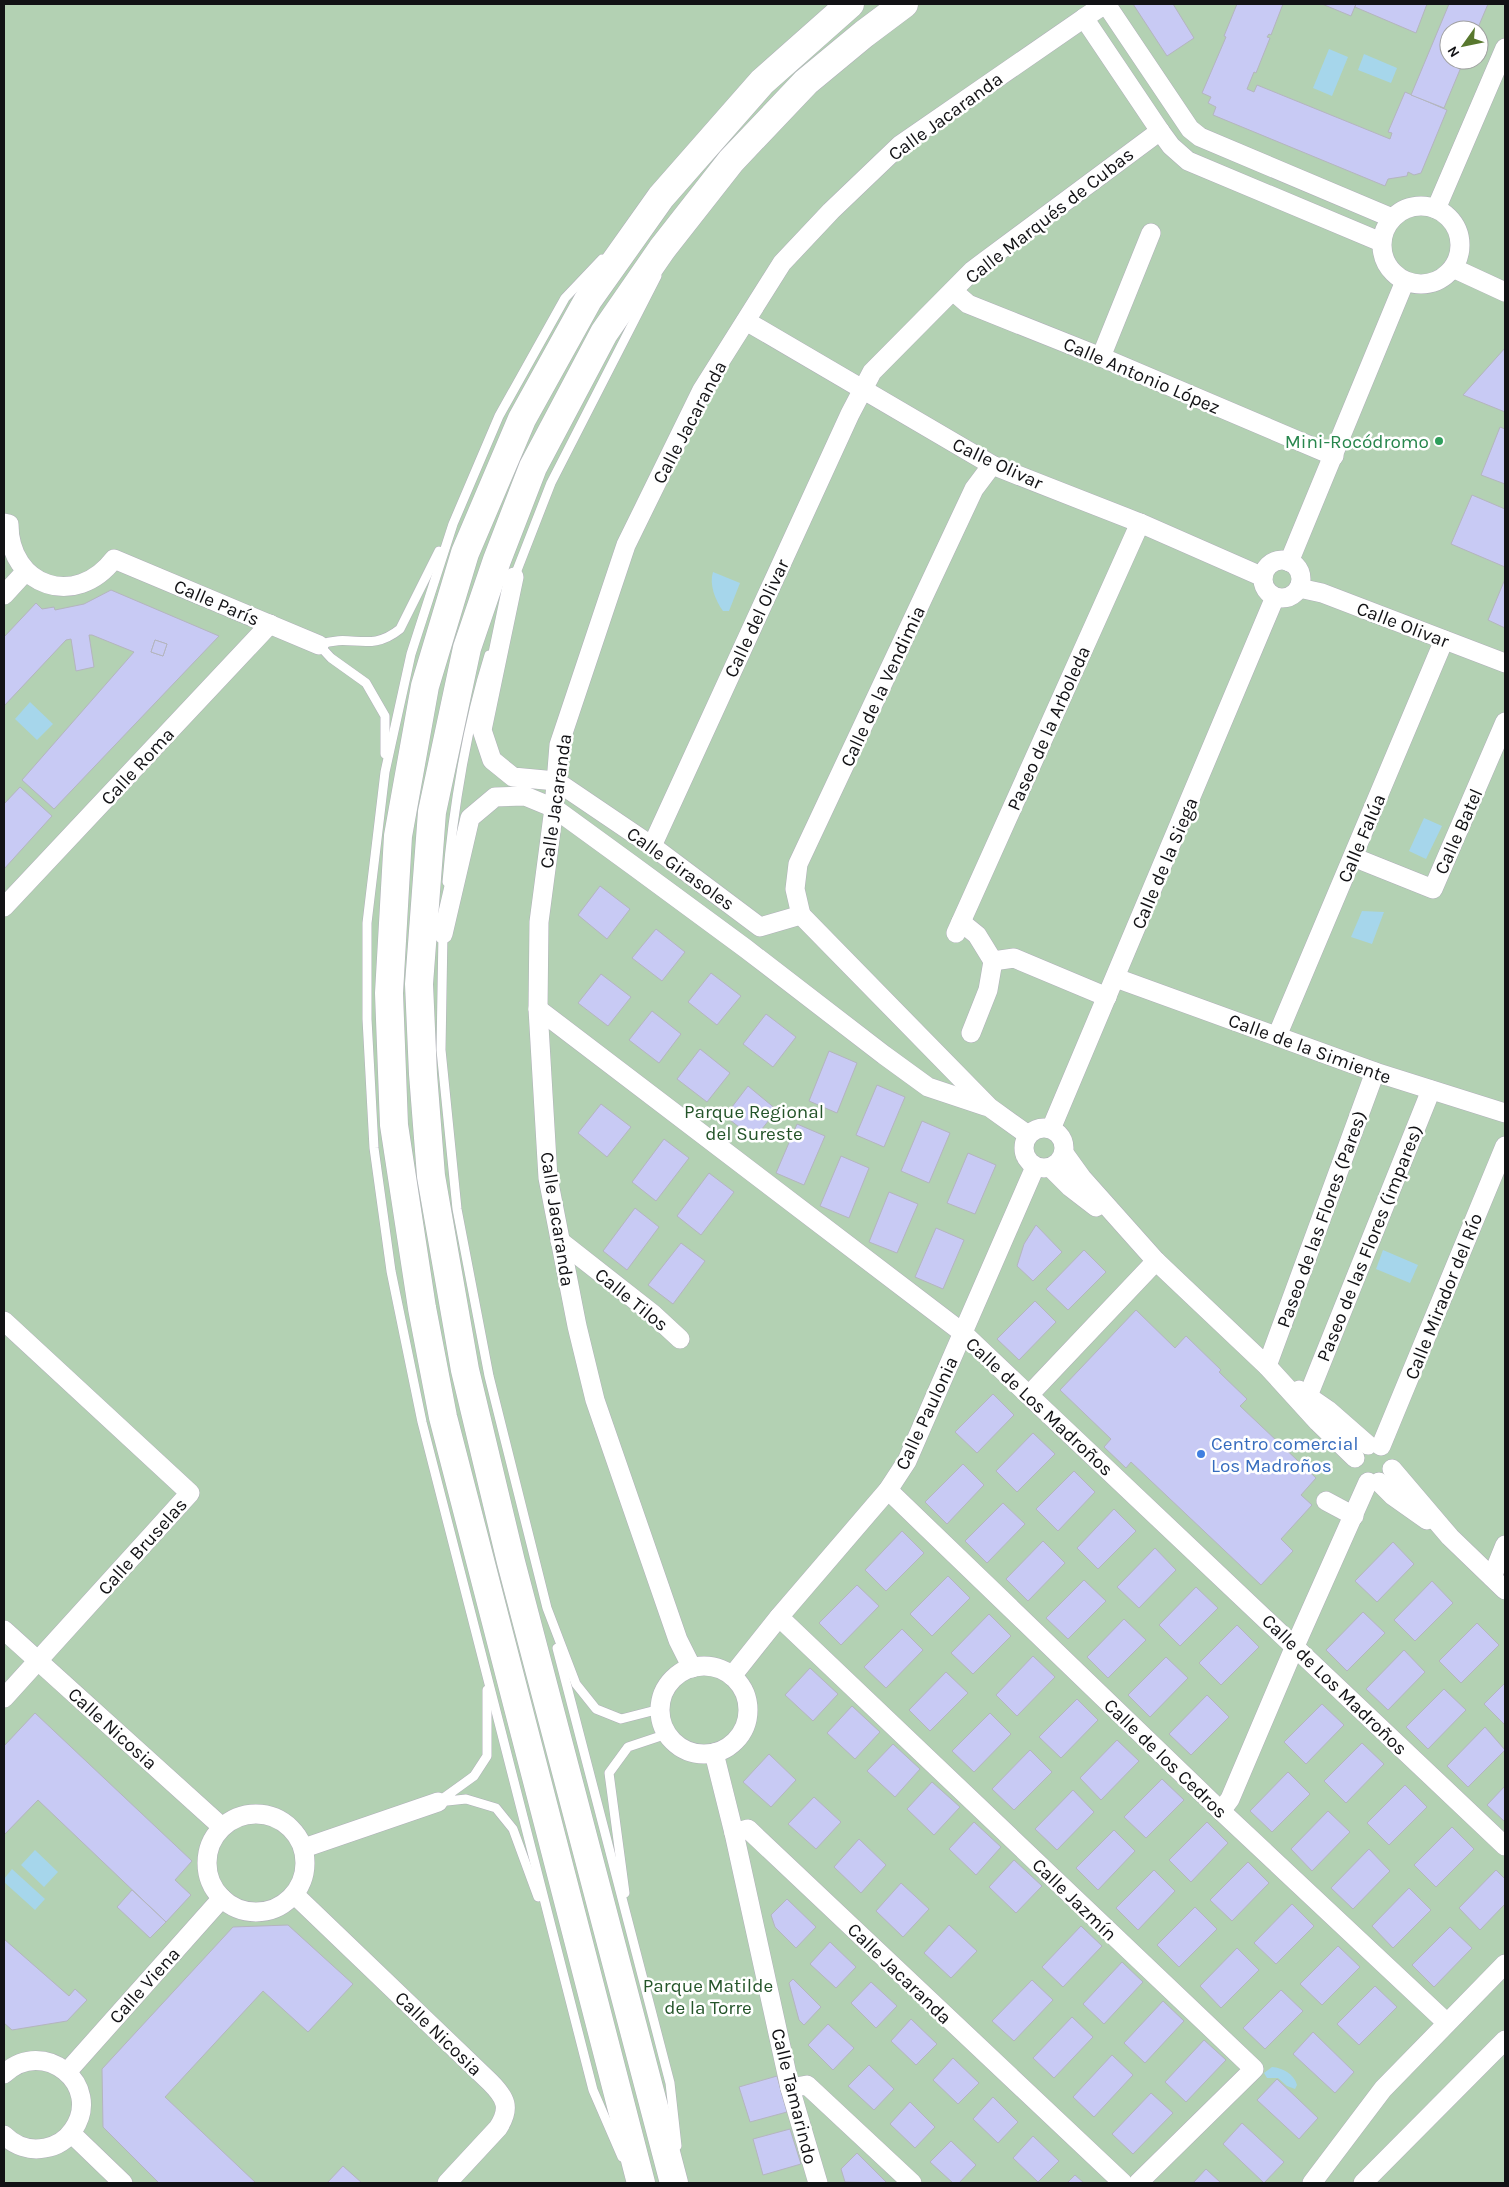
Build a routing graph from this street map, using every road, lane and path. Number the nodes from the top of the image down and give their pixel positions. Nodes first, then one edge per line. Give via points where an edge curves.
1 (850, 4) edge
2 (904, 4) edge
3 (1105, 4) edge
4 (1084, 18) junction
5 (1505, 48) edge
6 (1160, 131) junction
7 (661, 197) junction
8 (1436, 209) junction
9 (1392, 218) junction
10 (1151, 233) dead end
11 (1382, 242) junction
12 (613, 248) dead end
13 (662, 249) junction
14 (606, 255) dead end
15 (1453, 268) junction
16 (1405, 281) junction
17 (953, 291) junction
18 (1505, 292) edge
19 (746, 321) junction
20 (1101, 357) junction
21 (861, 390) junction
22 (1334, 456) junction
23 (992, 465) junction
24 (1140, 523) junction
25 (6, 524) edge
26 (453, 524) junction
27 (1289, 562) junction
28 (26, 571) junction
29 (514, 577) junction
30 (1263, 577) junction
31 (1299, 588) junction
32 (4, 595) edge
33 (1275, 597) junction
34 (270, 624) junction
35 (1444, 640) junction
36 (319, 645) junction
37 (1505, 664) edge
38 (1505, 722) edge
39 (385, 772) junction
40 (556, 781) junction
41 (554, 808) junction
42 (652, 846) junction
43 (1353, 857) junction
44 (4, 907) edge
45 (800, 915) junction
46 (760, 927) junction
47 (443, 934) junction
48 (745, 948) junction
49 (993, 961) junction
50 (1116, 978) junction
51 (1107, 997) junction
52 (538, 1009) junction
53 (971, 1033) dead end
54 (1277, 1036) junction
55 (1374, 1072) junction
56 (1431, 1090) junction
57 (989, 1108) junction
58 (1505, 1113) edge
59 (1051, 1129) junction
60 (1028, 1135) junction
61 (1505, 1146) edge
62 (1064, 1153) junction
63 (1043, 1167) junction
64 (1136, 1240) junction
65 (560, 1241) junction
66 (1156, 1261) junction
67 (4, 1321) edge
68 (963, 1333) junction
69 (680, 1339) dead end
70 (1268, 1367) junction
71 (1030, 1395) junction
72 (1308, 1396) junction
73 (1368, 1449) junction
74 (1380, 1478) junction
75 (888, 1490) junction
76 (1326, 1501) dead end
77 (1354, 1516) junction
78 (1505, 1545) edge
79 (1492, 1577) junction
80 (1505, 1590) edge
81 (547, 1608) junction
82 (779, 1617) junction
83 (4, 1630) edge
84 (1295, 1646) junction
85 (38, 1661) junction
86 (692, 1668) junction
87 (486, 1675) junction
88 (732, 1676) junction
89 (4, 1698) edge
90 (660, 1709) junction
91 (667, 1734) junction
92 (714, 1753) junction
93 (438, 1802) junction
94 (1221, 1811) junction
95 (222, 1827) junction
96 (734, 1832) junction
97 (1505, 1846) edge
98 (304, 1848) junction
99 (295, 1894) junction
100 (222, 1898) junction
101 (630, 1932) junction
102 (554, 1939) junction
103 (1505, 1964) edge
104 (1447, 2023) junction
105 (1505, 2040) edge
106 (67, 2072) junction
107 (4, 2073) edge
108 (790, 2088) junction
109 (71, 2133) junction
110 (4, 2135) edge
111 (677, 2168) edge
112 (122, 2183) edge
113 (447, 2183) edge
114 (634, 2183) edge
115 (641, 2183) edge
116 (681, 2183) edge
117 (818, 2183) edge
118 (912, 2183) edge
119 (1123, 2183) edge
120 (1138, 2183) edge
121 (1312, 2183) edge
122 (1363, 2183) edge

1 - 7 main road via 762,82
2 - 13 main road via 806,82 731,161
3 - 4 street, Calle Jacaranda
3 - 9 street via 1190,129 1200,137
4 - 6 street
4 - 19 street, Calle Jacaranda via 900,144 782,264
5 - 8 street
6 - 11 street via 1188,161
6 - 17 street, Calle Marqués de Cubas via 973,270
7 - 12 lane
7 - 115 main road via 588,300 522,419 465,553 426,686 398,836 389,993 394,1125 422,1308 443,1417
8 - 9 street via 1420,206 1404,209
8 - 15 street via 1450,219 1459,234 1459,252
9 - 11 street
10 - 20 street
11 - 16 street via 1384,258 1392,272
13 - 29 lane via 656,279 551,483
13 - 111 main road via 604,333 534,467 470,639 432,812 420,984 431,1176 465,1370 511,1562
14 - 26 lane via 565,298 499,416
15 - 16 street via 1432,283
15 - 18 street
16 - 22 street
17 - 20 street, Calle Antonio López via 968,304
17 - 21 street, Calle Marqués de Cubas via 872,372
19 - 21 street, Calle Olivar
19 - 40 street, Calle Jacaranda via 702,390 626,545 559,745
20 - 22 street, Calle Antonio López
21 - 23 street, Calle Olivar
21 - 42 street, Calle del Olivar
22 - 27 street
23 - 24 street, Calle Olivar
23 - 45 street, Calle de la Vendimia via 974,489 798,864 795,889
24 - 30 street, Calle Olivar
24 - 49 street, Paseo de la Arboleda via 959,928 977,935
25 - 28 street via 10,545
26 - 36 lane via 400,629 389,638 372,643 333,640
26 - 39 lane via 411,654
27 - 30 street via 1282,560 1272,564
27 - 31 street via 1300,572
28 - 32 street
28 - 34 street, Calle París via 48,585 73,587 97,578 114,560
29 - 40 street, Calle Girasoles via 482,730 492,760 513,777
29 - 47 lane via 476,697 450,844
30 - 33 street via 1268,592
31 - 33 street via 1289,597
31 - 35 street, Calle Olivar
33 - 50 street, Calle de la Siega
34 - 36 street, Calle París
34 - 44 street, Calle Roma
35 - 37 street, Calle Olivar
35 - 43 street, Calle Falúa
36 - 39 lane via 330,658 366,683 385,716
38 - 43 street, Calle Batel via 1433,889
39 - 87 lane via 367,923 367,1019 374,1148 391,1271 422,1422
40 - 41 street, Calle Jacaranda
40 - 42 street, Calle Girasoles
41 - 47 street, Calle Girasoles via 525,796 495,797 470,818
41 - 48 street, Calle Girasoles
41 - 52 street, Calle Jacaranda via 539,922
42 - 46 street, Calle Girasoles
43 - 54 street, Calle Falúa
45 - 46 street
45 - 57 street, Calle Girasoles
46 - 48 street
47 - 81 lane via 441,1050 457,1209 489,1376
48 - 57 street, Calle Girasoles via 928,1087
49 - 51 street via 1014,958
49 - 53 street via 988,990
50 - 51 street, Calle de la Siega
50 - 54 street, Calle de la Simiente
51 - 59 street, Calle de la Siega
52 - 65 street, Calle Jacaranda via 548,1178
52 - 68 street, Calle de Los Madroños
54 - 55 street, Calle de la Simiente
55 - 56 street, Calle de la Simiente
55 - 70 street, Paseo de las Flores (Pares)
56 - 58 street, Calle de la Simiente
56 - 72 street, Paseo de las Flores (impares)
57 - 60 street, Calle Girasoles
59 - 60 street via 1042,1128
59 - 62 street via 1060,1136
60 - 63 street via 1023,1150 1026,1159
61 - 73 street, Calle Mirador del Río
62 - 63 street via 1058,1163
62 - 64 street
63 - 64 street
63 - 68 street, Calle Paulonia
64 - 66 street
65 - 69 street, Calle Tilos
65 - 86 street, Calle Jacaranda via 595,1400 678,1640
66 - 70 street
66 - 71 street
67 - 85 street, Calle Bruselas via 190,1493
68 - 71 street, Calle de Los Madroños
68 - 75 street, Calle Paulonia via 907,1461
70 - 72 street
70 - 73 street via 1318,1422
71 - 84 street, Calle de Los Madroños
72 - 73 street via 1328,1410
73 - 74 street via 1388,1451 1392,1460
73 - 74 street via 1355,1468 1360,1477
74 - 77 street
74 - 79 street via 1393,1496 1450,1537
75 - 82 street, Calle Paulonia
75 - 94 street, Calle de los Cedros
76 - 77 street
77 - 84 street
78 - 79 street
79 - 80 street
81 - 90 lane via 576,1684 596,1709 621,1719
81 - 101 lane
82 - 88 street, Calle Paulonia
82 - 120 street, Calle Jazmín via 1254,2069
83 - 85 street, Calle Nicosia
84 - 94 street via 1230,1799
84 - 97 street, Calle de Los Madroños
85 - 89 street, Calle Bruselas
85 - 95 street, Calle Nicosia
86 - 88 street via 712,1668
86 - 90 street via 679,1673 669,1683 662,1695
87 - 93 lane via 488,1756 474,1776
87 - 102 lane
88 - 92 street via 741,1687 748,1713 737,1739
90 - 91 street via 661,1722
91 - 92 street via 687,1751
91 - 101 lane via 628,1747 610,1773
92 - 96 street
93 - 98 street
93 - 102 lane via 466,1799 496,1808 513,1829
94 - 104 street, Calle de los Cedros
95 - 98 street via 241,1816 263,1814 279,1819 292,1829
95 - 100 street via 210,1845 207,1866 213,1886
96 - 108 street, Calle Tamarindo
96 - 119 street, Calle Jacaranda via 748,1829
98 - 99 street via 306,1868
99 - 100 street via 278,1908 257,1912 236,1908
99 - 113 street, Calle Nicosia via 490,2082 505,2101 505,2118 498,2128
100 - 106 street, Calle Viena
101 - 111 lane via 670,2083
102 - 114 lane via 592,2090
103 - 104 street
104 - 121 street via 1383,2089
105 - 122 street
106 - 107 street via 52,2063 36,2060 19,2063
106 - 109 street via 78,2087 81,2105
108 - 117 street, Calle Tamarindo
108 - 118 street via 807,2085
109 - 110 street via 57,2144 37,2150 16,2144
109 - 112 street
111 - 116 lane

